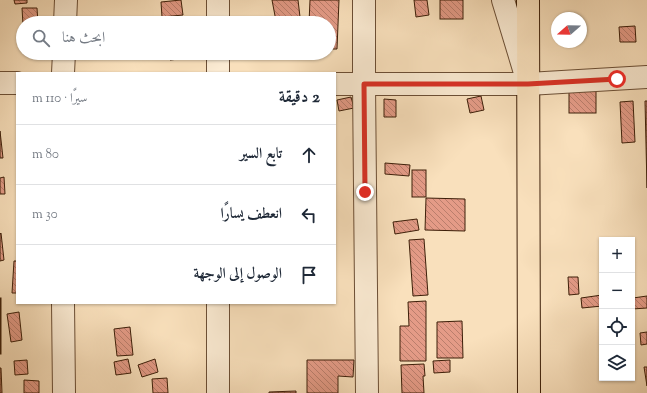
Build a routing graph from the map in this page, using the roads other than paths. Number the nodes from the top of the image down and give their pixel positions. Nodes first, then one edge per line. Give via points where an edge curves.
1 (66, 0) edge
2 (218, 0) edge
3 (364, 0) edge
4 (503, 0) edge
5 (528, 0) edge
6 (65, 16) edge
7 (218, 16) edge
8 (64, 60) edge
9 (218, 60) edge
10 (63, 72) edge
11 (218, 72) edge
12 (647, 77) edge
13 (0, 83) edge
14 (16, 83) edge
15 (336, 84) edge
16 (364, 84) junction
17 (528, 84) junction
18 (63, 304) edge
19 (218, 304) edge
20 (64, 393) edge
21 (218, 393) edge
22 (367, 393) edge
23 (529, 393) edge

1 - 6 street
2 - 7 street
3 - 16 street
4 - 17 street
5 - 17 main road
8 - 10 street
9 - 11 street
12 - 17 street
13 - 14 street
15 - 16 street
16 - 17 street
16 - 22 street
17 - 23 main road
18 - 20 street
19 - 21 street

